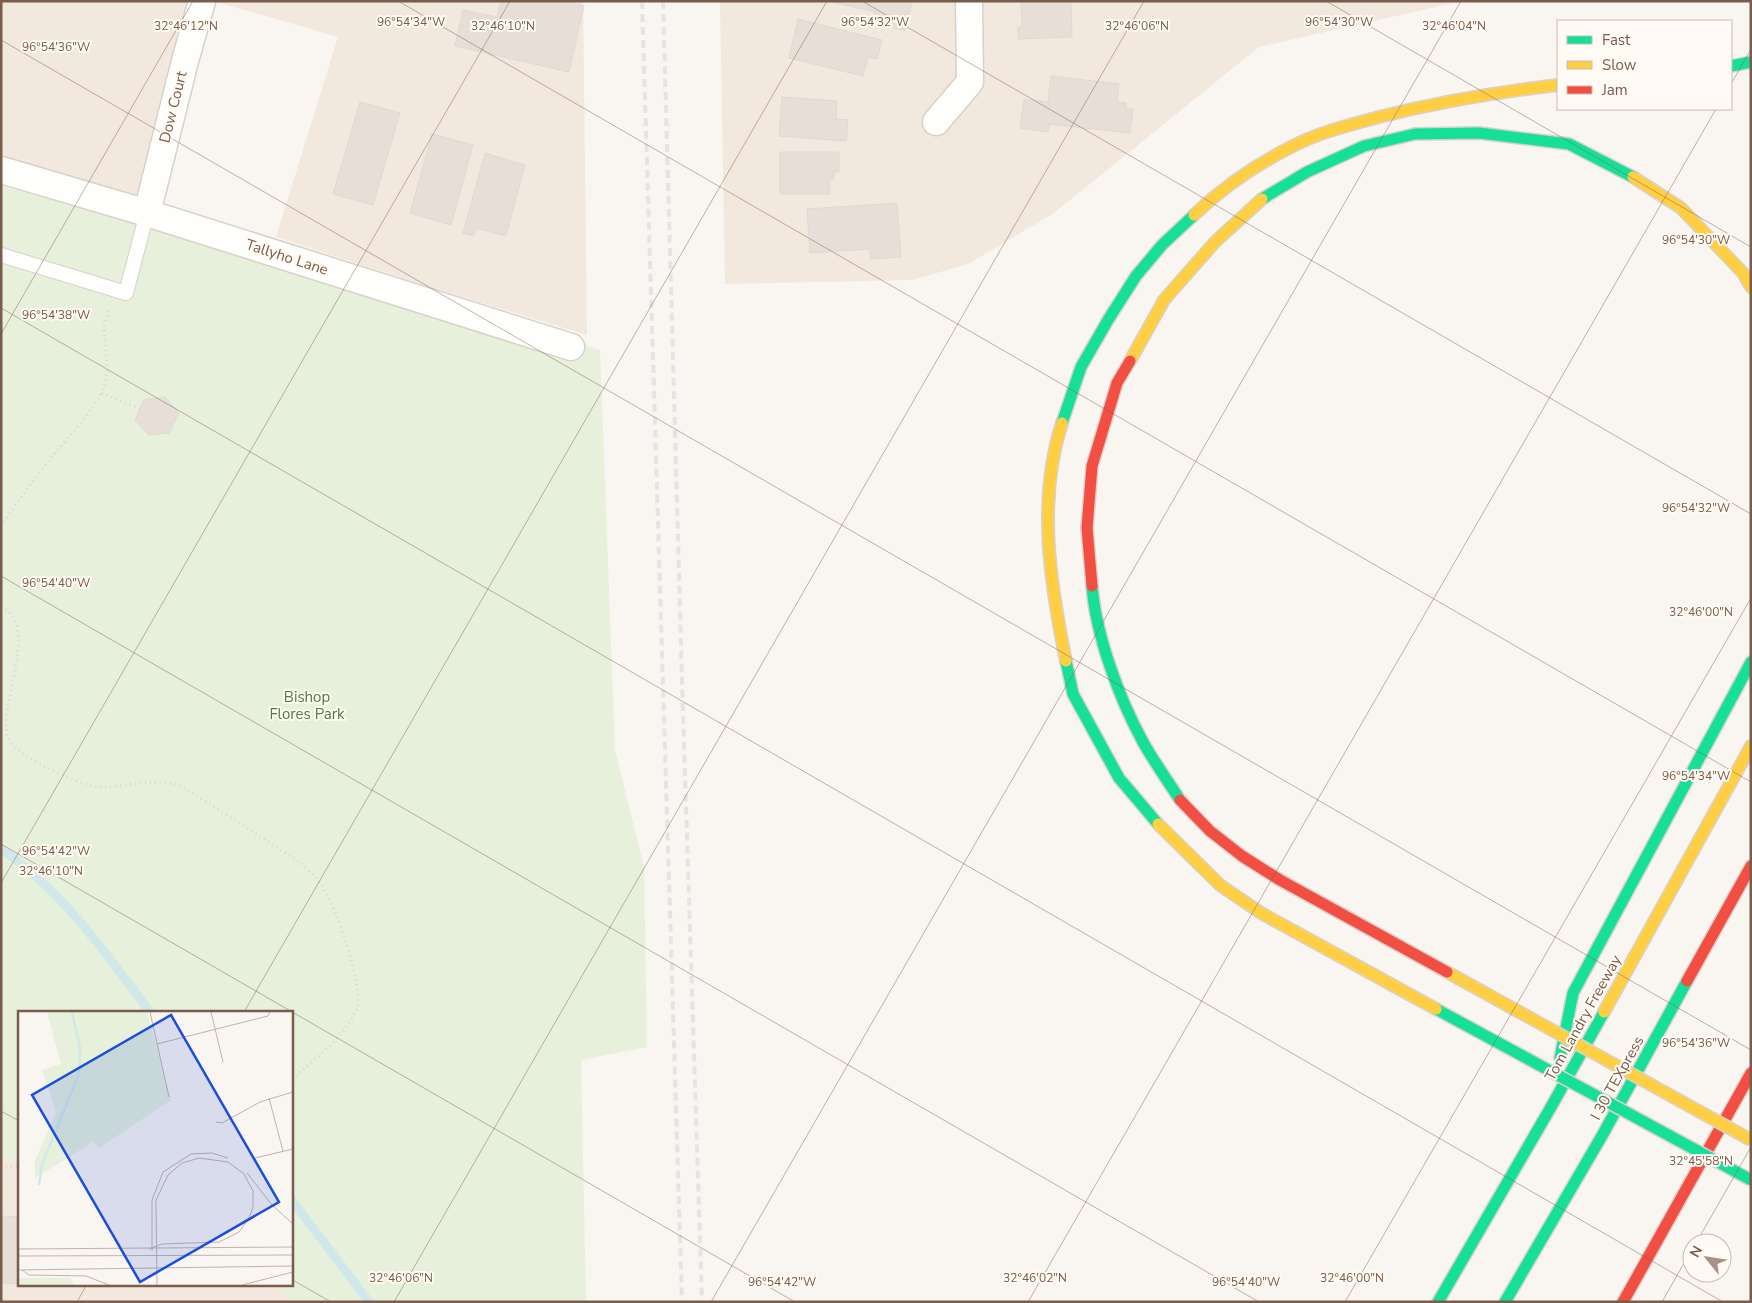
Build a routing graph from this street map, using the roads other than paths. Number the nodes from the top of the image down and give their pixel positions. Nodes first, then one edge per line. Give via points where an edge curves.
1 (202, 1) edge
2 (969, 1) edge
3 (1751, 62) edge
4 (1732, 66) edge
5 (1557, 85) edge
6 (936, 122) dead end
7 (1, 170) edge
8 (147, 213) junction
9 (1, 255) edge
10 (1751, 287) edge
11 (571, 347) dead end
12 (1751, 662) edge
13 (1751, 746) edge
14 (1751, 866) edge
15 (1751, 1073) edge
16 (1551, 1106) junction
17 (1751, 1140) edge
18 (1751, 1180) edge
19 (1438, 1302) edge
20 (1505, 1302) edge
21 (1622, 1302) edge

1 - 8 street, Dow Court
2 - 6 street via 970,82
3 - 4 highway
5 - 18 highway, bridge via 1420,106 1334,129 1294,145 1246,172 1162,245 1136,276 1081,367 1061,426 1049,480 1048,542 1054,604 1073,694 1119,778 1186,854 1220,885 1262,913
7 - 8 street, Tallyho Lane
8 - 9 lane via 126,293
8 - 11 street, Tallyho Lane
10 - 17 highway, bridge via 1743,273 1681,208 1640,181 1569,144 1479,133 1414,134 1364,146 1307,172 1261,200 1215,242 1164,300 1117,383 1092,466 1087,528 1094,608 1113,675 1143,741 1180,800 1210,831 1280,880
12 - 16 highway via 1573,993
13 - 16 highway, Tom Landry Freeway
14 - 20 highway, I 30 TEXpress via 1603,1134
15 - 21 highway
16 - 19 highway, Tom Landry Freeway

